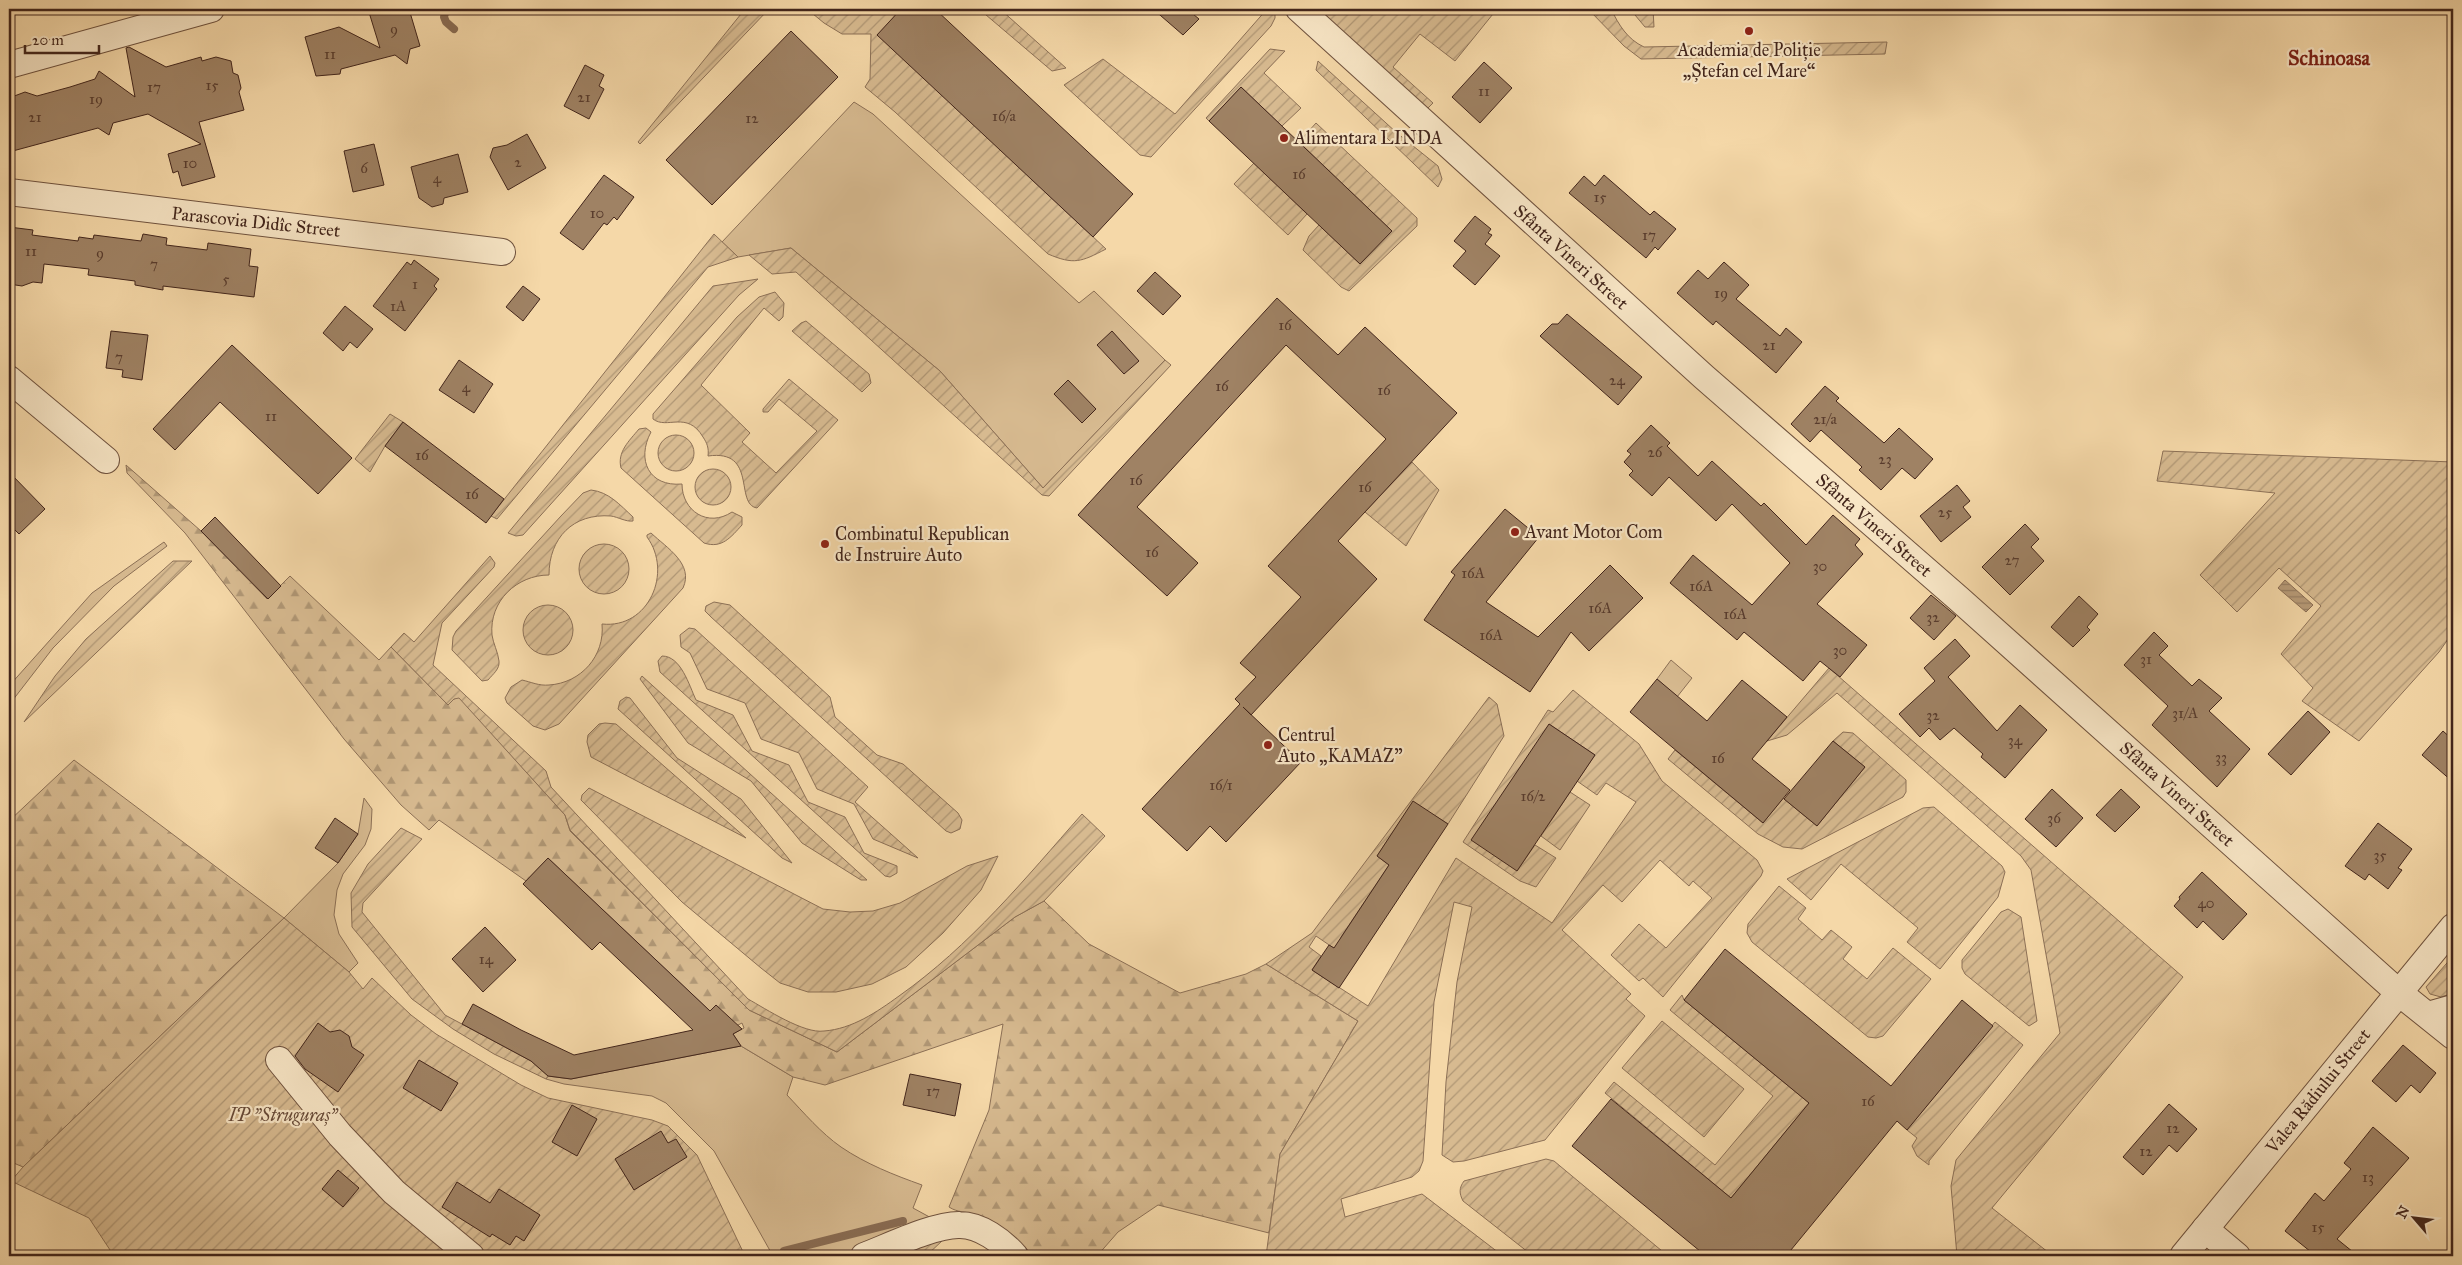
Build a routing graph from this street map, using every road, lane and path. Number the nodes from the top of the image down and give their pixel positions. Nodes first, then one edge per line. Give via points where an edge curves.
1 (211, 9) edge
2 (1299, 9) edge
3 (9, 65) edge
4 (9, 192) edge
5 (502, 252) dead end
6 (9, 379) edge
7 (106, 460) dead end
8 (2453, 927) edge
9 (2398, 992) junction
10 (2453, 1008) edge
11 (2428, 1016) junction
12 (2453, 1036) edge
13 (279, 1060) dead end
14 (2205, 1230) junction
15 (471, 1256) edge
16 (864, 1256) edge
17 (1015, 1256) edge
18 (2183, 1256) edge
19 (2237, 1256) edge

1 - 3 street
2 - 9 street, Sfânta Vineri Street via 1704,377 1959,599
4 - 5 street, Parascovia Didîc Street
6 - 7 street
8 - 9 street, Valea Rădiului Street
9 - 11 street, Sfânta Vineri Street
9 - 14 street, Valea Rădiului Street
10 - 11 street
11 - 12 street, Sfânta Vineri Street
13 - 15 street via 340,1135 394,1192
14 - 18 street, Valea Rădiului Street
14 - 19 street
16 - 17 street via 957,1224 970,1226 996,1239

